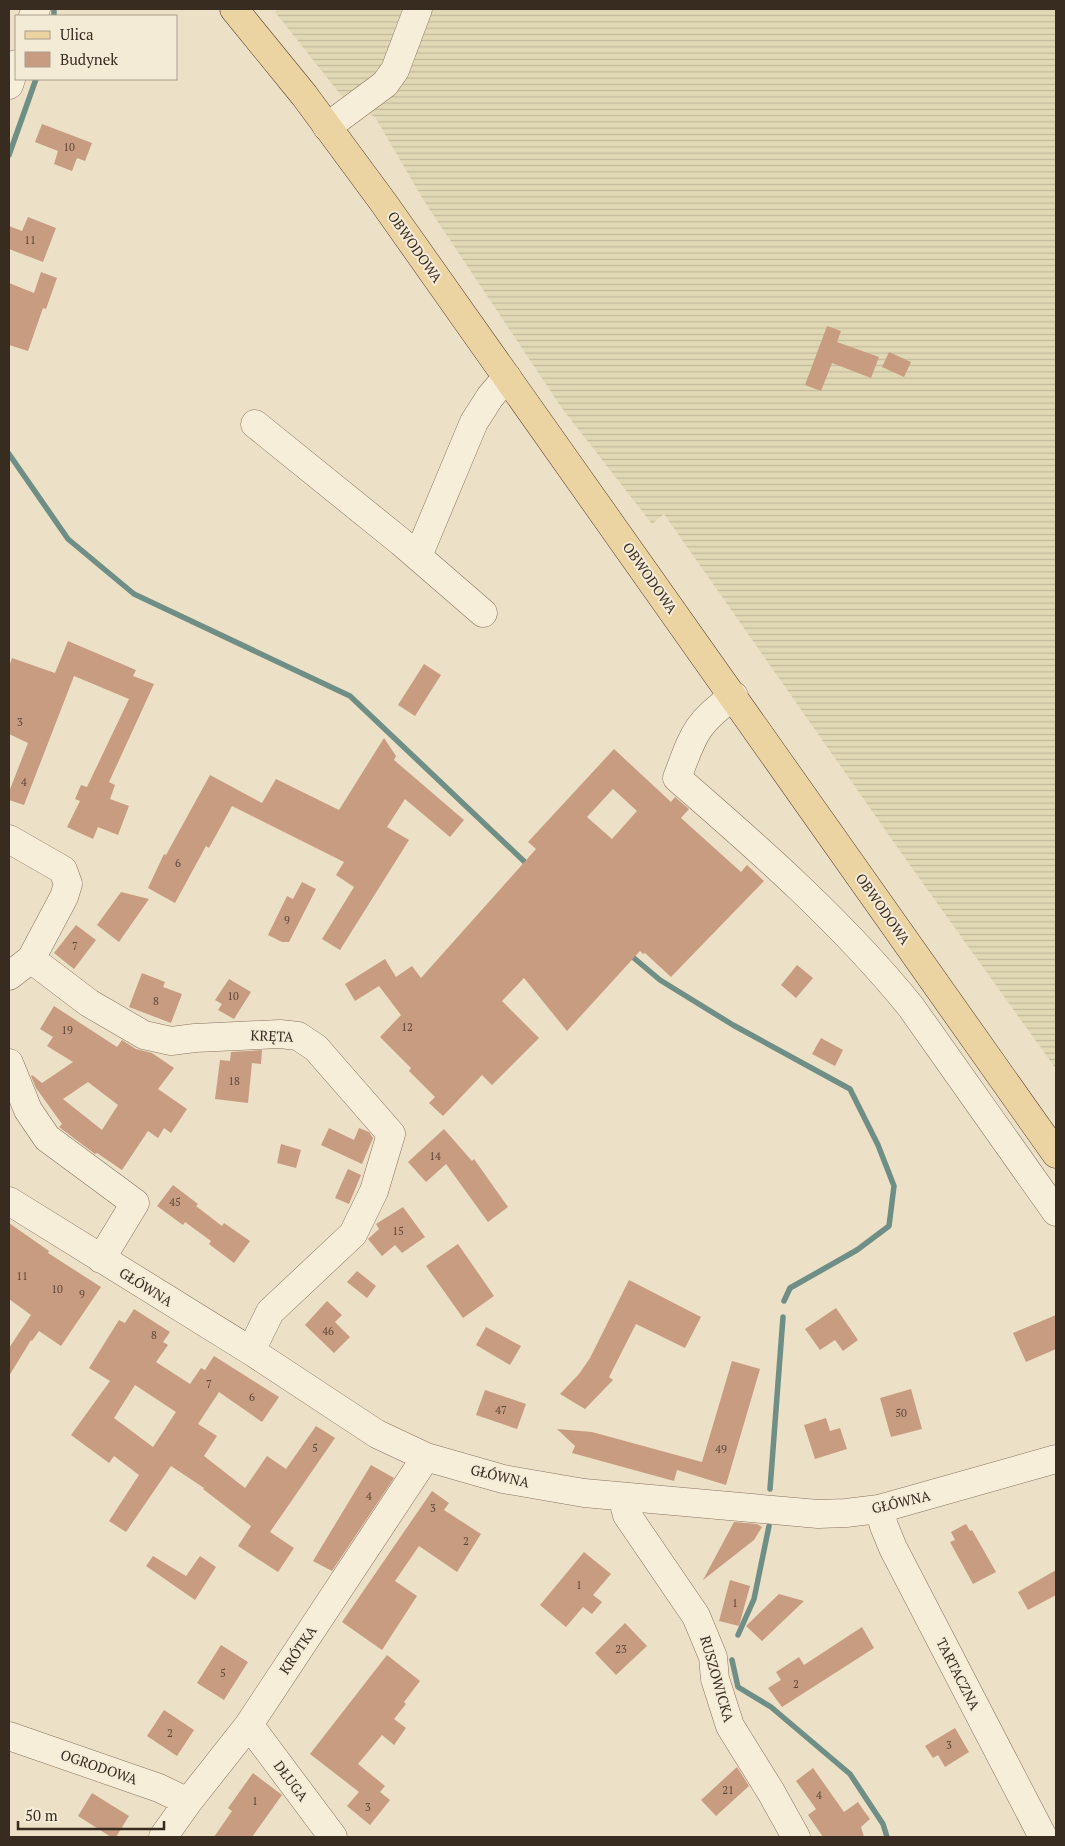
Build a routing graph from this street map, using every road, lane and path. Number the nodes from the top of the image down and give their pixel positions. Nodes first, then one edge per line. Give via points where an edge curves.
1 (234, 9) edge
2 (418, 9) edge
3 (15, 67) edge
4 (9, 85) edge
5 (327, 127) junction
6 (507, 377) junction
7 (255, 424) dead end
8 (418, 556) junction
9 (484, 613) dead end
10 (734, 696) junction
11 (9, 839) edge
12 (31, 959) junction
13 (9, 976) edge
14 (9, 1063) edge
15 (1056, 1154) edge
16 (9, 1202) edge
17 (1056, 1212) edge
18 (101, 1259) junction
19 (251, 1351) junction
20 (426, 1457) junction
21 (1056, 1459) edge
22 (622, 1497) junction
23 (879, 1509) junction
24 (248, 1726) junction
25 (9, 1736) edge
26 (188, 1802) junction
27 (163, 1837) edge
28 (333, 1837) edge
29 (796, 1837) edge
30 (1043, 1837) edge

1 - 5 main road, OBWODOWA
2 - 5 street via 395,70 385,84
3 - 4 street
5 - 6 main road, OBWODOWA
6 - 8 street via 474,422
6 - 10 main road, OBWODOWA
7 - 8 street
8 - 9 street
10 - 15 main road, OBWODOWA
10 - 17 street via 701,723 677,778 790,880 884,974 911,1007
11 - 12 street via 63,870 68,884
12 - 13 street
12 - 19 street, KRĘTA via 89,1003 144,1034 171,1041 280,1034 298,1036 316,1048 391,1134 374,1191 353,1234 270,1312
14 - 18 street via 28,1110 47,1138 135,1203
16 - 18 street, GŁÓWNA
18 - 19 street, GŁÓWNA
19 - 20 street, GŁÓWNA via 377,1434
20 - 22 street, GŁÓWNA via 503,1479
20 - 24 street, KRÓTKA
21 - 23 street, GŁÓWNA
22 - 23 street, GŁÓWNA via 818,1514
22 - 29 street, RUSZOWICKA via 628,1515 696,1616 713,1657 715,1679 730,1726
23 - 30 street, TARTACZNA via 893,1548
24 - 26 street, KRÓTKA
24 - 28 street, DŁUGA
25 - 26 street, OGRODOWA via 159,1788
26 - 27 street, KRÓTKA

